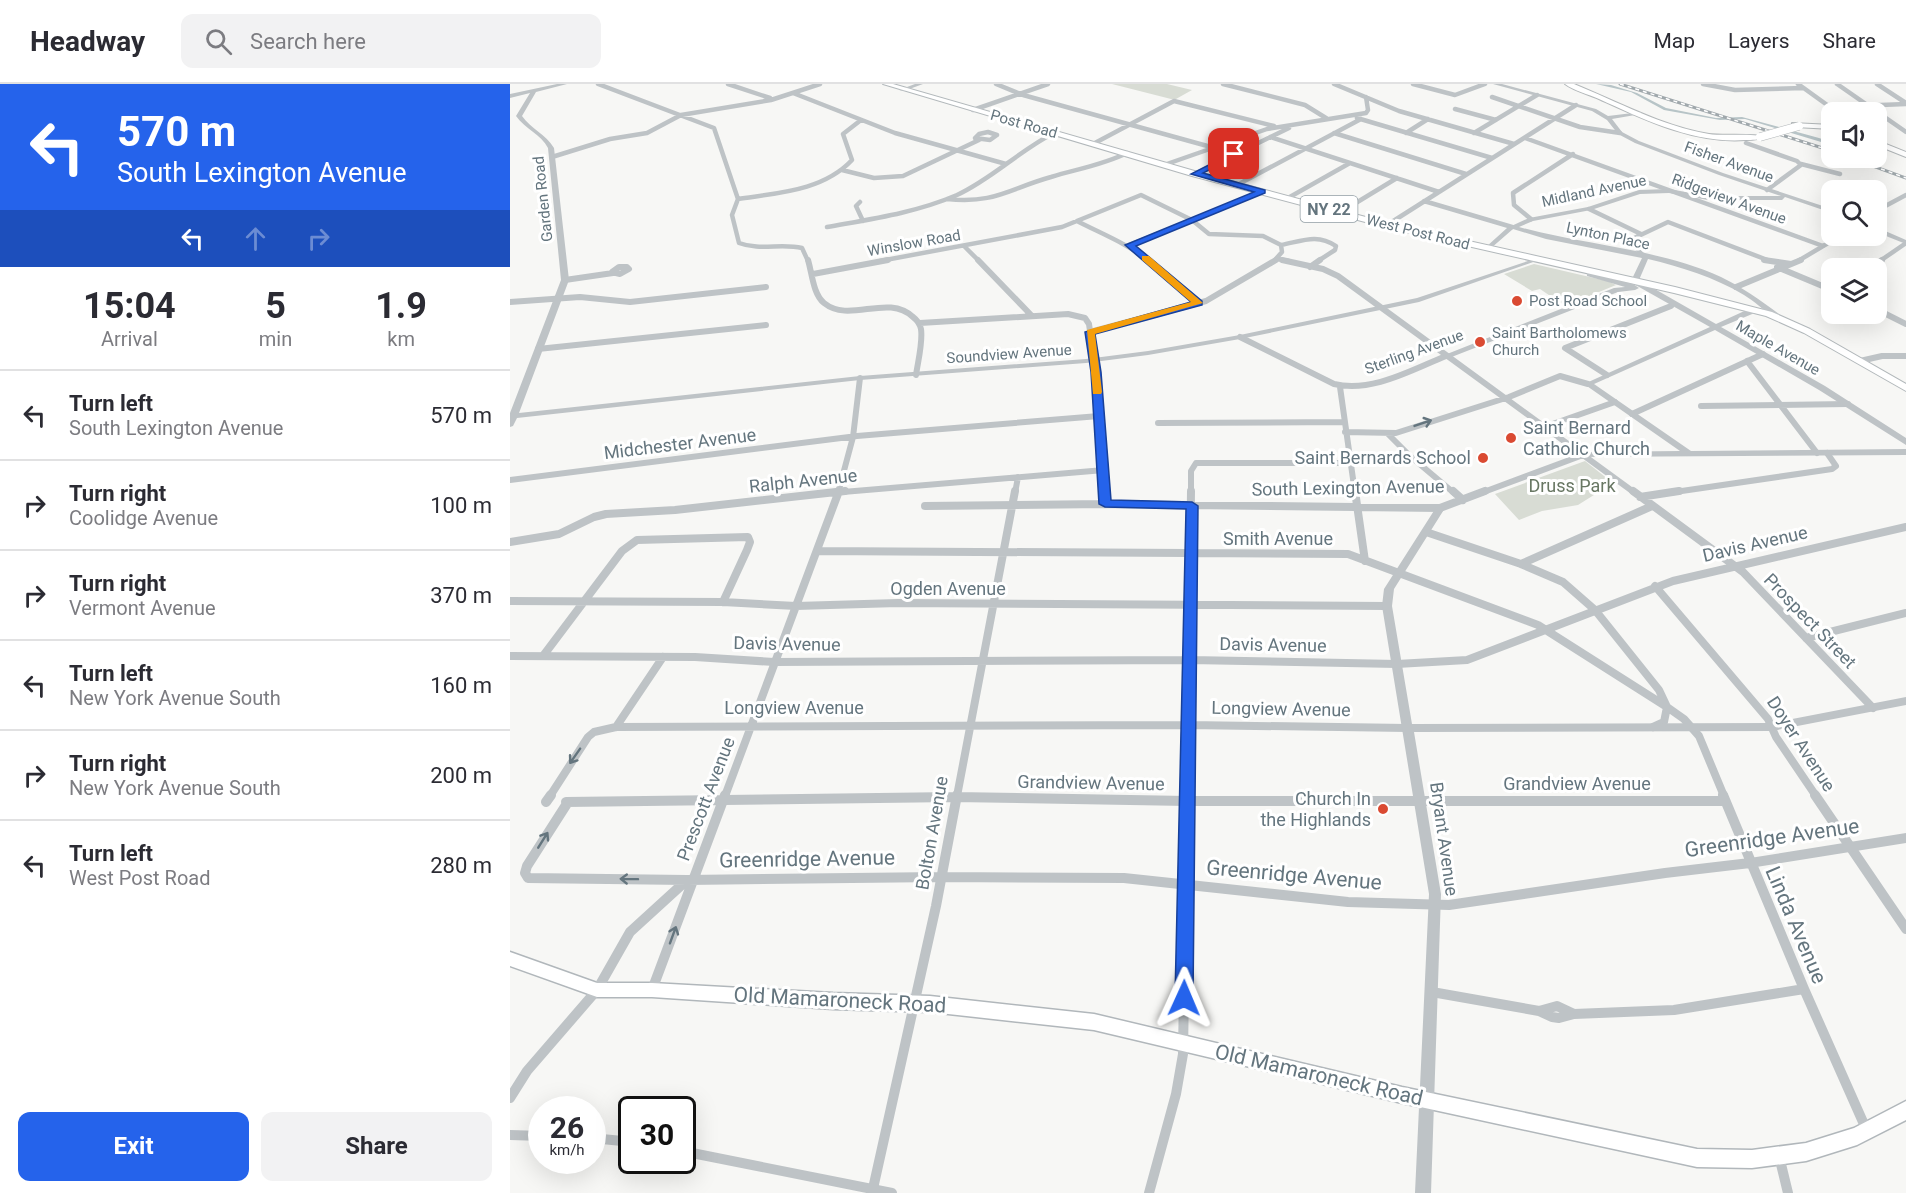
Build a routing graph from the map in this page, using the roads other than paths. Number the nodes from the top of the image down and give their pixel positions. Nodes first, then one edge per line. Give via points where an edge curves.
1 (564, 84) edge
2 (598, 84) edge
3 (728, 84) edge
4 (820, 84) edge
5 (886, 84) edge
6 (920, 84) edge
7 (996, 84) edge
8 (1048, 84) edge
9 (1225, 84) edge
10 (1334, 84) edge
11 (1413, 84) edge
12 (1485, 84) edge
13 (1496, 84) edge
14 (1568, 84) edge
15 (1573, 84) edge
16 (1703, 84) edge
17 (1798, 84) edge
18 (1838, 84) edge
19 (1877, 84) edge
20 (1803, 88) junction
21 (902, 90) junction
22 (533, 92) junction
23 (792, 93) junction
24 (1020, 94) junction
25 (1537, 95) junction
26 (510, 96) edge
27 (1366, 97) junction
28 (1492, 97) dead end
29 (773, 99) junction
30 (1823, 102) edge
31 (1864, 102) edge
32 (1887, 104) edge
33 (1906, 104) edge
34 (1576, 105) junction
35 (1518, 106) junction
36 (1455, 109) dead end
37 (973, 110) junction
38 (1639, 113) junction
39 (681, 115) junction
40 (1326, 118) junction
41 (1555, 118) junction
42 (1608, 118) junction
43 (1887, 118) edge
44 (1428, 119) junction
45 (861, 120) junction
46 (1496, 120) junction
47 (1130, 124) junction
48 (1294, 125) dead end
49 (1277, 127) junction
50 (1821, 127) edge
51 (1906, 132) edge
52 (1054, 133) junction
53 (1334, 133) junction
54 (1406, 133) junction
55 (1474, 133) junction
56 (1620, 133) junction
57 (1758, 136) junction
58 (1270, 137) junction
59 (1525, 138) junction
60 (979, 140) dead end
61 (1746, 142) dead end
62 (1093, 144) junction
63 (1514, 144) junction
64 (1211, 147) junction
65 (1887, 148) edge
66 (1305, 149) junction
67 (959, 150) junction
68 (1127, 153) junction
69 (1573, 154) junction
70 (1906, 156) edge
71 (552, 157) junction
72 (1492, 158) junction
73 (1350, 163) junction
74 (1006, 164) junction
75 (1163, 164) junction
76 (1801, 164) junction
77 (842, 170) junction
78 (1196, 174) junction
79 (1466, 174) junction
80 (1840, 174) dead end
81 (1397, 178) junction
82 (1237, 185) junction
83 (1767, 190) junction
84 (1262, 192) junction
85 (1439, 192) junction
86 (1682, 194) junction
87 (1906, 195) edge
88 (1788, 196) junction
89 (1288, 198) junction
90 (738, 199) junction
91 (945, 199) junction
92 (1899, 199) junction
93 (1424, 201) junction
94 (1906, 201) edge
95 (860, 202) dead end
96 (1887, 205) edge
97 (1821, 207) edge
98 (1589, 209) junction
99 (1341, 212) junction
100 (1531, 219) junction
101 (1192, 220) junction
102 (862, 221) junction
103 (1077, 221) junction
104 (1387, 225) junction
105 (1659, 226) junction
106 (827, 227) dead end
107 (1512, 227) junction
108 (1641, 234) junction
109 (1887, 234) edge
110 (1906, 243) edge
111 (1129, 245) junction
112 (1281, 245) junction
113 (1821, 245) edge
114 (1823, 246) edge
115 (965, 247) junction
116 (1634, 247) junction
117 (1488, 248) junction
118 (1625, 253) junction
119 (1646, 258) junction
120 (1885, 258) edge
121 (1278, 259) junction
122 (1536, 260) junction
123 (1764, 260) junction
124 (1791, 264) junction
125 (1310, 267) junction
126 (1780, 269) junction
127 (613, 273) dead end
128 (813, 274) junction
129 (1590, 274) junction
130 (565, 282) junction
131 (1638, 285) junction
132 (1616, 286) junction
133 (1821, 286) edge
134 (766, 287) dead end
135 (1736, 287) junction
136 (558, 298) junction
137 (510, 302) edge
138 (1198, 303) junction
139 (1671, 306) junction
140 (1381, 308) junction
141 (1754, 310) junction
142 (1887, 314) edge
143 (1032, 316) junction
144 (1692, 316) junction
145 (1776, 316) junction
146 (920, 323) junction
147 (1906, 324) edge
148 (766, 325) dead end
149 (1714, 328) junction
150 (1090, 332) junction
151 (1239, 337) junction
152 (538, 349) junction
153 (1762, 354) junction
154 (1446, 356) junction
155 (1906, 356) edge
156 (1094, 360) junction
157 (1746, 361) junction
158 (1860, 361) junction
159 (916, 375) junction
160 (1607, 375) junction
161 (861, 378) junction
162 (1588, 384) junction
163 (1340, 387) junction
164 (1906, 388) edge
165 (1503, 397) junction
166 (1615, 402) junction
167 (1848, 404) junction
168 (1780, 405) junction
169 (1701, 406) dead end
170 (1632, 414) junction
171 (1099, 416) junction
172 (511, 419) edge
173 (1344, 422) junction
174 (1158, 423) dead end
175 (1544, 427) junction
176 (1345, 432) junction
177 (1388, 434) junction
178 (853, 437) junction
179 (1906, 442) edge
180 (1906, 452) edge
181 (1689, 453) junction
182 (1817, 453) junction
183 (1827, 453) junction
184 (1582, 455) junction
185 (1350, 463) junction
186 (1104, 470) junction
187 (1018, 477) junction
188 (510, 480) edge
189 (839, 492) junction
190 (1640, 497) junction
191 (1463, 500) junction
192 (1013, 504) junction
193 (1105, 504) junction
194 (925, 506) dead end
195 (1192, 506) junction
196 (1357, 506) junction
197 (1652, 506) junction
198 (1440, 508) junction
199 (1906, 527) edge
200 (1426, 532) junction
201 (510, 542) edge
202 (817, 551) junction
203 (1004, 552) junction
204 (1191, 554) junction
205 (1365, 561) junction
206 (1521, 564) junction
207 (1734, 566) junction
208 (1399, 574) junction
209 (1655, 586) junction
210 (510, 601) edge
211 (583, 602) junction
212 (723, 602) junction
213 (994, 604) junction
214 (796, 606) junction
215 (1190, 606) junction
216 (1387, 606) junction
217 (1595, 610) junction
218 (1906, 613) edge
219 (1545, 629) junction
220 (1806, 638) junction
221 (510, 656) edge
222 (543, 656) junction
223 (663, 657) junction
224 (1190, 660) junction
225 (983, 661) junction
226 (774, 662) junction
227 (1397, 664) junction
228 (1906, 701) edge
229 (1667, 706) junction
230 (1873, 708) junction
231 (1189, 725) junction
232 (751, 726) junction
233 (970, 726) junction
234 (1772, 727) junction
235 (616, 728) junction
236 (1407, 728) junction
237 (1649, 728) junction
238 (1693, 728) junction
239 (955, 797) junction
240 (724, 800) junction
241 (1186, 801) junction
242 (1419, 801) junction
243 (1724, 801) junction
244 (546, 802) dead end
245 (1906, 838) edge
246 (1850, 847) junction
247 (1750, 863) junction
248 (941, 877) junction
249 (530, 878) joint
250 (690, 880) junction
251 (1186, 884) junction
252 (1434, 905) junction
253 (1906, 929) edge
254 (510, 959) edge
255 (1804, 989) junction
256 (597, 990) junction
257 (652, 990) junction
258 (1432, 992) junction
259 (914, 1003) junction
260 (1183, 1043) junction
261 (510, 1098) edge
262 (1428, 1101) junction
263 (1906, 1110) edge
264 (1868, 1134) junction
265 (510, 1135) edge
266 (528, 1136) edge
267 (696, 1154) edge
268 (1779, 1156) junction
269 (873, 1191) edge
270 (892, 1193) edge
271 (1149, 1193) edge
272 (1423, 1193) edge
273 (1788, 1193) edge

1 - 22 street
2 - 39 street
3 - 29 street
4 - 23 street
5 - 21 main road, Post Road / NY 22
6 - 21 street
7 - 24 street
8 - 24 street
9 - 40 street via 1305,105
10 - 27 street
11 - 12 street via 1452,95
13 - 25 street
14 - 38 main road
15 - 57 main road via 1682,128 1721,136
16 - 20 street via 1735,90
17 - 20 street
18 - 31 street
19 - 33 street
20 - 30 street
21 - 37 main road, Post Road / NY 22
22 - 26 street
22 - 71 street, Garden Road via 520,118 550,144
23 - 29 street
23 - 45 street
24 - 37 street
24 - 47 street
25 - 34 street
25 - 35 street
27 - 40 street via 1366,113
27 - 44 street
28 - 35 street
29 - 39 street
32 - 33 street
34 - 41 street
34 - 42 street
35 - 41 street
35 - 46 street
36 - 46 street
37 - 52 main road, Post Road / NY 22
38 - 42 street
38 - 57 main road via 1699,134 1734,139
39 - 71 street via 647,133 610,139
39 - 90 street via 714,128
40 - 49 street
41 - 56 street via 1584,128
41 - 59 street
42 - 56 street
43 - 51 street
44 - 54 street
44 - 55 street
45 - 67 street
45 - 77 street via 842,135 852,160
46 - 55 street
47 - 49 street via 1175,101
47 - 62 street
47 - 64 street
48 - 58 street
49 - 64 street
50 - 57 main road, bridge via 1797,126
52 - 62 main road, Post Road / NY 22
52 - 74 street
53 - 54 street via 1359,119
53 - 66 street
53 - 79 street
54 - 72 street
55 - 63 street
56 - 83 street, Fisher Avenue
58 - 66 street
58 - 78 street
59 - 63 street
59 - 69 street, Ridgeview Avenue
60 - 67 street
61 - 76 street
62 - 68 main road, Post Road / NY 22
63 - 72 street
64 - 75 street
65 - 70 main road
66 - 73 street
66 - 82 street
67 - 74 street
67 - 77 street via 899,177 869,178
68 - 75 main road, Post Road / NY 22
68 - 91 street via 1098,166 1046,178 995,199
69 - 86 street, Ridgeview Avenue
69 - 100 street via 1513,193 1515,206
71 - 130 street, Garden Road
72 - 79 street
73 - 81 street
73 - 89 street
74 - 91 street
75 - 78 main road, West Post Road / NY 22
76 - 80 street
76 - 83 street
77 - 90 street via 819,183
78 - 82 main road, West Post Road / NY 22
79 - 85 street
81 - 85 street
81 - 99 street
82 - 84 main road, West Post Road / NY 22
83 - 88 street, Fisher Avenue
84 - 89 main road, West Post Road / NY 22
84 - 101 street
85 - 93 street
86 - 88 street, Midland Avenue via 1713,198
86 - 98 street, Midland Avenue via 1639,192
86 - 113 street, Ridgeview Avenue
87 - 92 street
88 - 97 street, Fisher Avenue
89 - 99 main road, West Post Road / NY 22
90 - 128 street via 732,215 739,243 802,248
91 - 102 street via 910,212
92 - 94 street
92 - 96 street
93 - 104 street
93 - 107 street, Lynton Place
95 - 102 street via 856,206
98 - 100 street, Midland Avenue
98 - 108 street
99 - 104 main road, West Post Road / NY 22
100 - 107 street, Midland Avenue
101 - 103 street, Winslow Road via 1141,195
101 - 111 street
101 - 112 street, Winslow Road via 1209,234 1263,236
102 - 106 street
103 - 111 street
103 - 115 street, Winslow Road
104 - 117 main road, West Post Road / NY 22
105 - 108 street
105 - 123 street via 1673,224
105 - 126 street
107 - 117 street, Midland Avenue
107 - 118 street, Lynton Place
108 - 116 street via 1630,240
109 - 110 street
110 - 120 street
111 - 138 street
112 - 121 street
112 - 125 street via 1313,238 1336,246
114 - 124 street
115 - 128 street, Winslow Road
115 - 143 street
116 - 118 street via 1638,252
116 - 119 street
117 - 122 main road, West Post Road / NY 22
118 - 119 street, Lynton Place
119 - 131 street
119 - 135 street, Lynton Place via 1703,271
121 - 125 street, Prospect Street
121 - 138 street
122 - 129 main road, West Post Road / NY 22
122 - 131 main road, West Post Road / NY 22
122 - 140 street, Soundview Avenue via 1437,295
123 - 124 street
123 - 126 street
124 - 126 street
125 - 140 street, Prospect Street via 1335,273
126 - 133 street
126 - 135 street
127 - 130 street
128 - 146 street via 818,295 826,305 843,309 897,307
129 - 131 main road, West Post Road / NY 22
129 - 132 street, Maple Avenue
130 - 136 street
131 - 132 street, Maple Avenue
131 - 139 street, Maple Avenue
131 - 141 main road, West Post Road / NY 22
131 - 144 street, Maple Avenue
132 - 154 street, Sterling Avenue
134 - 136 street via 630,302
135 - 145 street, Lynton Place
136 - 137 street
136 - 152 street
138 - 150 street
139 - 144 street, Maple Avenue
139 - 160 street via 1565,348
140 - 151 street, Soundview Avenue
140 - 154 street, Prospect Street
141 - 145 main road, West Post Road / NY 22
141 - 149 street
142 - 147 street
143 - 146 street
143 - 150 street via 1081,315
144 - 149 street, Maple Avenue
145 - 158 main road, West Post Road / NY 22
146 - 159 street
148 - 152 street
149 - 153 street, Maple Avenue
149 - 160 street
150 - 156 street
151 - 156 street, Soundview Avenue
151 - 163 street
152 - 172 street
153 - 157 street
153 - 167 street, Maple Avenue
154 - 163 street, Sterling Avenue via 1382,380
154 - 165 street, Prospect Street
155 - 158 street
156 - 159 street, Soundview Avenue
156 - 171 street
157 - 168 street
157 - 170 street
158 - 164 main road, West Post Road / NY 22
159 - 161 street, Soundview Avenue
160 - 162 street
161 - 172 street, Soundview Avenue
161 - 178 street, Prescott Avenue
162 - 165 street via 1560,376
162 - 166 street
163 - 173 street
165 - 175 street, Prospect Street
177 -> 165 street
166 - 170 street
166 - 175 street
167 - 168 street
167 - 179 street, Maple Avenue
168 - 169 street
168 - 182 street
170 - 181 street
171 - 178 street, Midchester Avenue
171 - 186 street
173 - 174 street
173 - 176 street
175 - 184 street, Prospect Street
176 - 177 street
176 - 185 street
177 - 191 street
178 - 188 street, Midchester Avenue
178 - 189 street, Prescott Avenue
180 - 183 street, South Lexington Avenue
181 - 182 street, South Lexington Avenue
181 - 184 street, South Lexington Avenue
182 - 183 street, South Lexington Avenue
183 - 190 street via 1836,466 1832,469
184 - 190 street, Prospect Street
184 - 191 street, South Lexington Avenue
185 - 195 street via 1202,463 1192,466
185 - 196 street
186 - 187 street, Ralph Avenue
186 - 193 street
187 - 189 street, Ralph Avenue
187 - 192 street, Bolton Avenue
189 - 201 street, Ralph Avenue via 606,514 560,534
189 - 202 street, Prescott Avenue
190 - 197 street, Prospect Street
191 - 198 street, South Lexington Avenue
192 - 193 street, South Lexington Avenue
192 - 194 street, South Lexington Avenue
192 - 203 street, Bolton Avenue
193 - 195 street, South Lexington Avenue
195 - 196 street, South Lexington Avenue
195 - 204 street
196 - 198 street, South Lexington Avenue
196 - 205 street
197 - 206 street
197 - 207 street, Prospect Street
198 - 200 street, Bryant Avenue
199 - 207 street, Davis Avenue
200 - 206 street, Linda Avenue
200 - 208 street, Bryant Avenue
202 - 203 street, Smith Avenue
202 - 214 street, Prescott Avenue
203 - 204 street, Smith Avenue
203 - 213 street, Bolton Avenue
204 - 205 street, Smith Avenue via 1340,554
204 - 215 street
205 - 208 street, Smith Avenue
206 - 217 street, Linda Avenue via 1563,582
207 - 209 street, Davis Avenue
207 - 220 street, Prospect Street
208 - 216 street, Bryant Avenue via 1389,589
208 - 219 street, Smith Avenue
209 - 217 street, Davis Avenue
209 - 234 street, Doyer Avenue
210 - 211 street, Ogden Avenue
211 - 212 street, Ogden Avenue
211 - 212 street via 628,544 637,540 748,537 747,550
211 - 222 street
212 - 214 street, Ogden Avenue
213 - 214 street, Ogden Avenue
213 - 215 street, Ogden Avenue
213 - 225 street, Bolton Avenue
214 - 226 street, Prescott Avenue
215 - 216 street, Ogden Avenue
215 - 224 street
216 - 227 street, Bryant Avenue
217 - 219 street, Davis Avenue
217 - 229 street, Linda Avenue via 1659,690
218 - 220 street
219 - 227 street, Davis Avenue via 1467,660
219 - 229 street, Smith Avenue
220 - 230 street, Prospect Street
221 - 222 street, Davis Avenue
222 - 223 street, Davis Avenue
223 - 226 street, Davis Avenue
223 - 235 street
224 - 225 street, Davis Avenue
224 - 227 street, Davis Avenue
224 - 231 street
225 - 226 street, Davis Avenue
225 - 233 street, Bolton Avenue
226 - 232 street, Prescott Avenue
227 - 236 street, Bryant Avenue
228 - 230 street, Longview Avenue
229 - 237 street via 1664,722
229 - 238 street, Linda Avenue
230 - 234 street, Longview Avenue
231 - 233 street, Longview Avenue
231 - 236 street, Longview Avenue
231 - 241 street
232 - 233 street, Longview Avenue
232 - 235 street, Longview Avenue
232 - 240 street, Prescott Avenue
233 - 239 street, Bolton Avenue
234 - 238 street, Longview Avenue
234 - 246 street, Doyer Avenue
235 -> 244 street, Longview Avenue via 588,737
236 - 237 street, Longview Avenue
236 - 242 street, Bryant Avenue
237 - 238 street, Longview Avenue
238 - 243 street, Linda Avenue
239 - 240 street, Grandview Avenue
239 - 241 street, Grandview Avenue
239 - 248 street, Bolton Avenue
249 -> 240 street, Grandview Avenue via 525,873 527,866 567,802
240 - 250 street, Prescott Avenue
241 - 242 street, Grandview Avenue
241 - 251 street
242 - 243 street, Grandview Avenue
242 - 252 street, Bryant Avenue
243 - 247 street, Linda Avenue
245 - 246 street, Greenridge Avenue
246 - 247 street, Greenridge Avenue
246 - 253 street, Doyer Avenue
247 - 252 street, Greenridge Avenue
247 - 255 street, Linda Avenue
248 - 250 street, Greenridge Avenue
248 - 251 street, Greenridge Avenue via 1124,878
248 - 259 street, Bolton Avenue
250 -> 249 street, Greenridge Avenue
250 - 256 street via 630,932
257 -> 250 street, Prescott Avenue
251 - 252 street, Greenridge Avenue via 1348,902
251 - 260 street
252 - 258 street, Bryant Avenue
254 - 256 main road, Old Mamaroneck Road
255 - 258 street via 1674,1010 1559,1018
255 - 264 street, Linda Avenue
256 - 257 main road, Old Mamaroneck Road
256 - 261 street via 527,1071
257 - 259 main road, Old Mamaroneck Road
258 - 262 street, Bryant Avenue
259 - 260 main road, Old Mamaroneck Road via 1094,1022
259 - 269 street, Bolton Avenue
260 - 262 main road, Old Mamaroneck Road
260 - 271 street via 1176,1094
262 - 268 main road, Old Mamaroneck Road via 1679,1155 1730,1160
262 - 272 street, Bryant Avenue
263 - 264 main road, Old Mamaroneck Road
264 - 268 main road, Old Mamaroneck Road via 1841,1144
265 - 266 street
267 - 269 street
268 - 273 street
269 - 270 street

